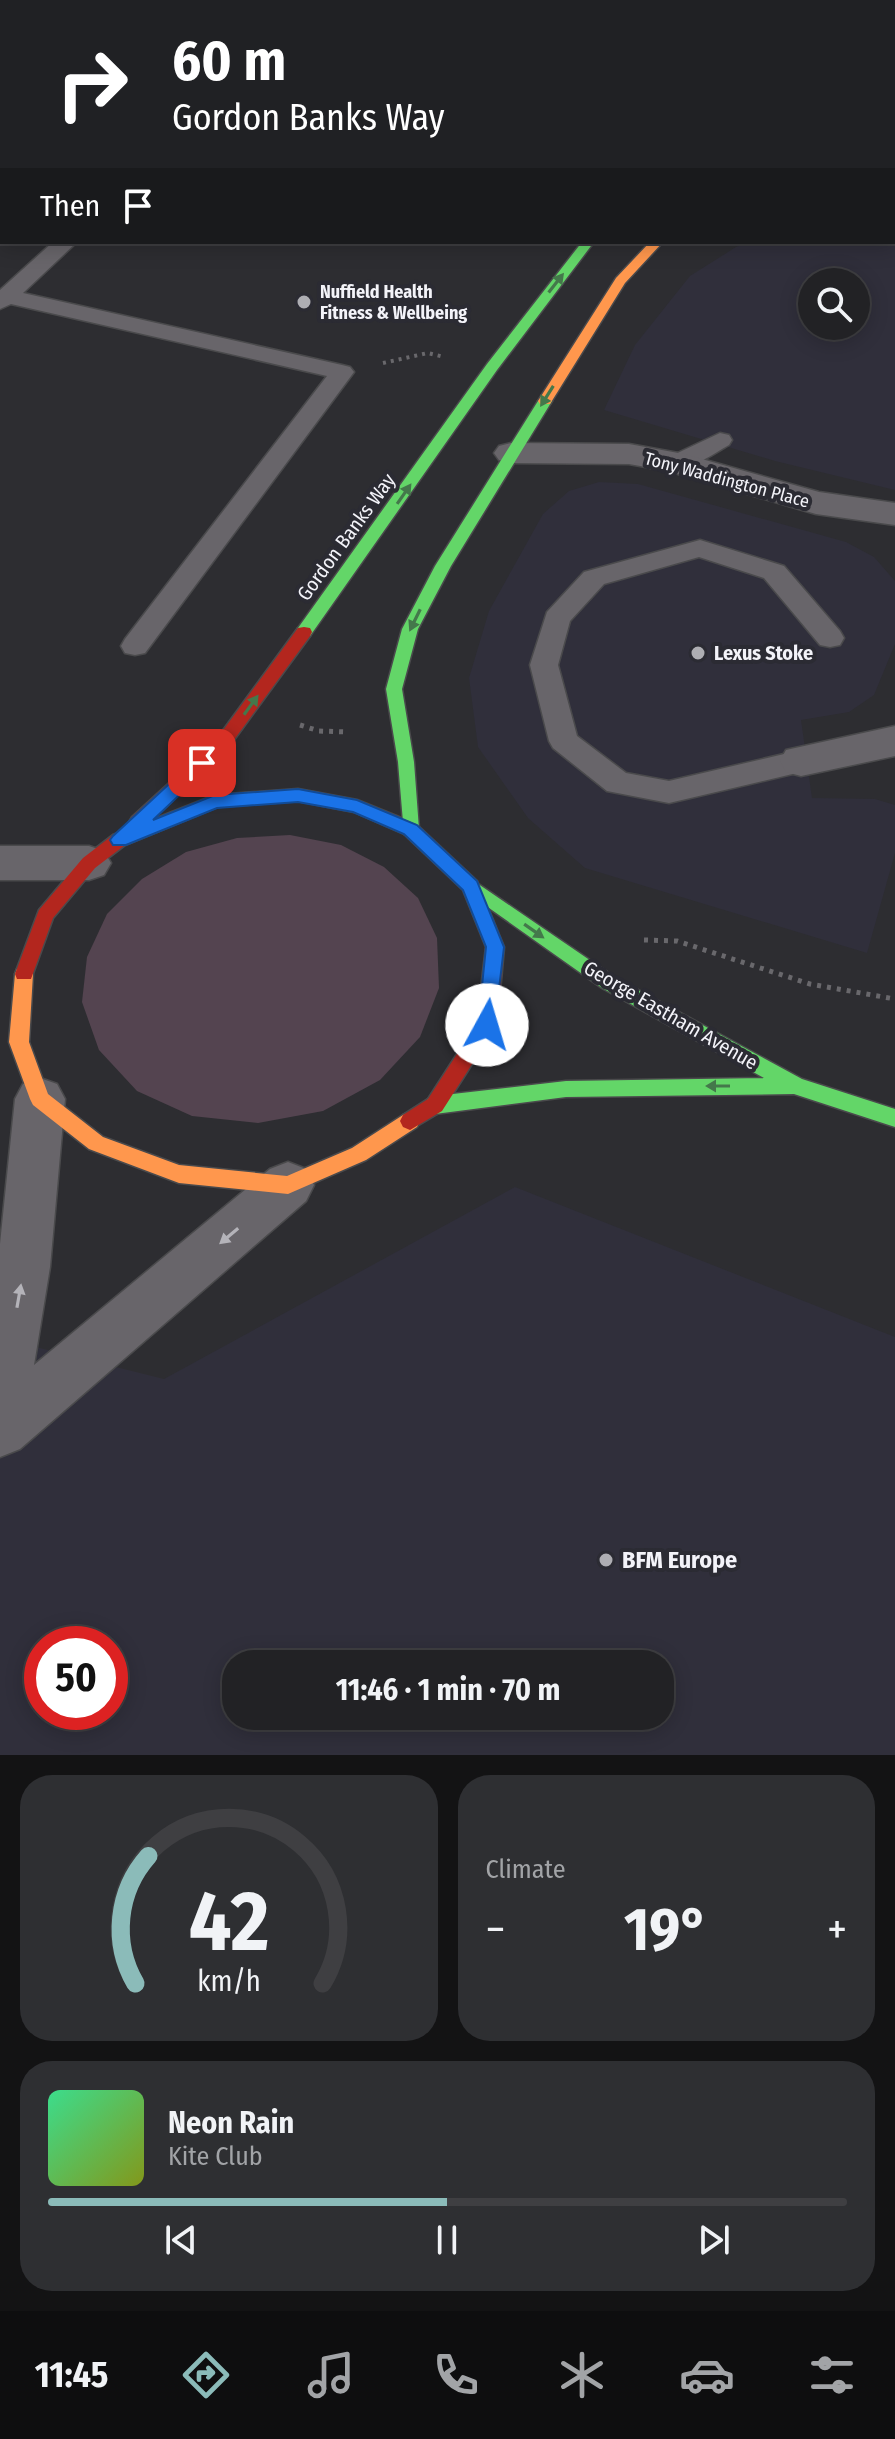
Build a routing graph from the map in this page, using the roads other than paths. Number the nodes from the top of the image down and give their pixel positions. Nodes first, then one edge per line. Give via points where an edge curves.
1 (64, 244) edge
2 (586, 244) edge
3 (655, 244) edge
4 (4, 299) edge
5 (720, 440) dead end
6 (511, 453) junction
7 (676, 463) junction
8 (816, 503) junction
9 (895, 514) edge
10 (895, 544) edge
11 (830, 638) dead end
12 (135, 646) dead end
13 (895, 741) edge
14 (801, 761) joint
15 (410, 829) junction
16 (104, 852) junction
17 (0, 863) edge
18 (471, 886) junction
19 (10, 1033) edge
20 (796, 1086) junction
21 (40, 1099) junction
22 (435, 1105) junction
23 (895, 1118) edge
24 (288, 1185) junction
25 (0, 1400) edge
26 (0, 1429) edge

1 - 4 lane
16 -> 2 main road, Gordon Banks Way via 222,744
3 -> 6 main road via 620,281
4 - 12 lane via 342,372 297,439
5 - 7 lane
6 - 7 street, Tony Waddington Place via 629,454
6 -> 15 main road via 410,629 394,689
7 - 8 street, Tony Waddington Place
8 - 9 street, Tony Waddington Place
8 - 10 street
11 - 14 lane via 774,572 700,548 594,578 557,618 544,665 564,741 618,783 669,792
13 - 14 street
15 - 16 main road, George Eastham Avenue via 357,806 298,795 215,801
15 - 18 main road, George Eastham Avenue
16 - 17 street
16 - 19 main road, Gordon Banks Way via 45,915
18 -> 20 main road, George Eastham Avenue via 609,983
18 - 22 main road via 495,947 487,1025
19 - 21 main road
20 -> 22 main road, George Eastham Avenue via 566,1089
20 - 23 main road, George Eastham Avenue
21 - 24 main road via 96,1143 179,1174
25 -> 21 street via 24,1267
22 - 24 main road via 359,1154
24 -> 26 street

